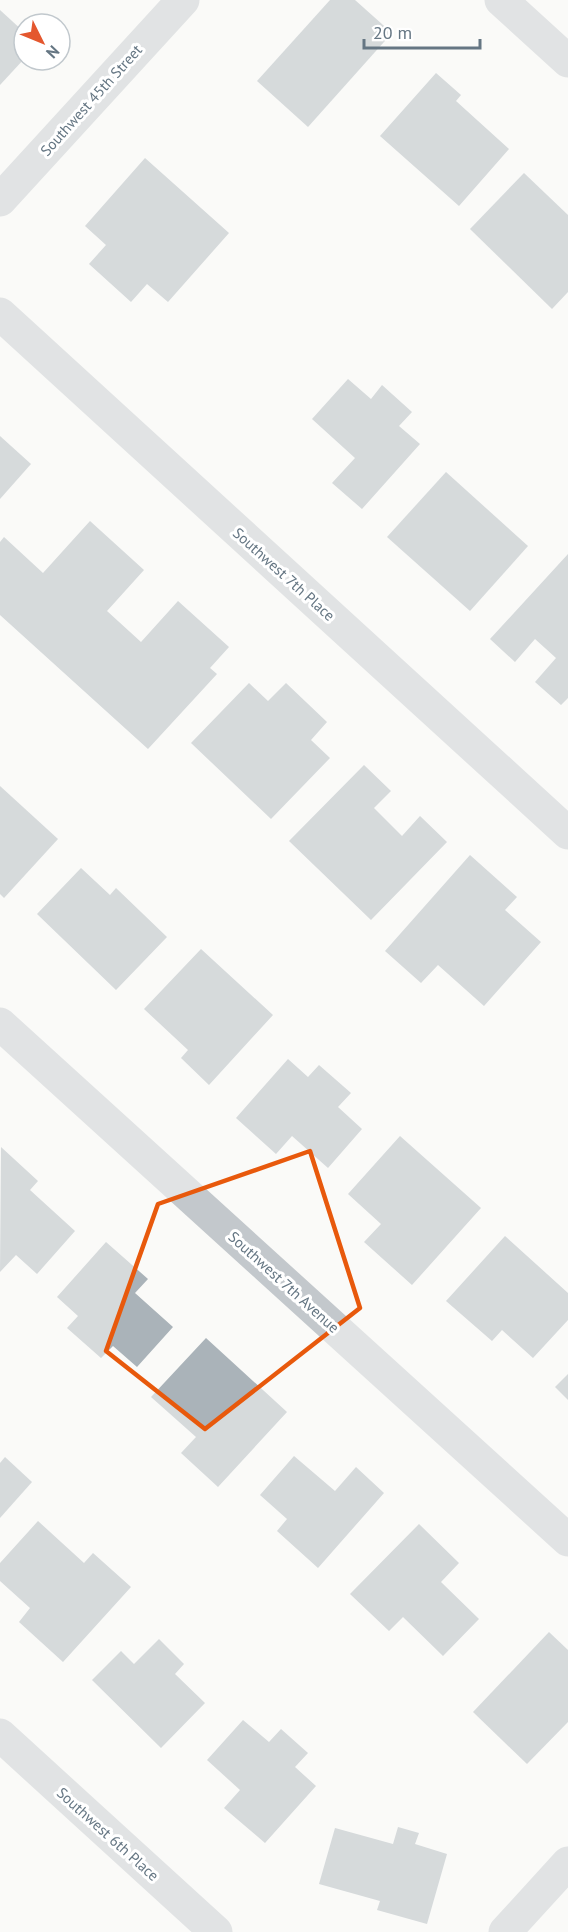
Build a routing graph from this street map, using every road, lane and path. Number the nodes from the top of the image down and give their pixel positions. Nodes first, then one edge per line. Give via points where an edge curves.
1 (183, 0) edge
2 (501, 0) edge
3 (568, 61) edge
4 (0, 200) edge
5 (0, 314) edge
6 (568, 833) edge
7 (0, 1024) edge
8 (568, 1540) edge
9 (0, 1735) edge
10 (568, 1863) edge
11 (216, 1932) edge
12 (505, 1932) edge

1 - 4 street, Southwest 45th Street
2 - 3 street
5 - 6 street, Southwest 7th Place
7 - 8 street, Southwest 7th Avenue
9 - 11 street, Southwest 6th Place
10 - 12 street

